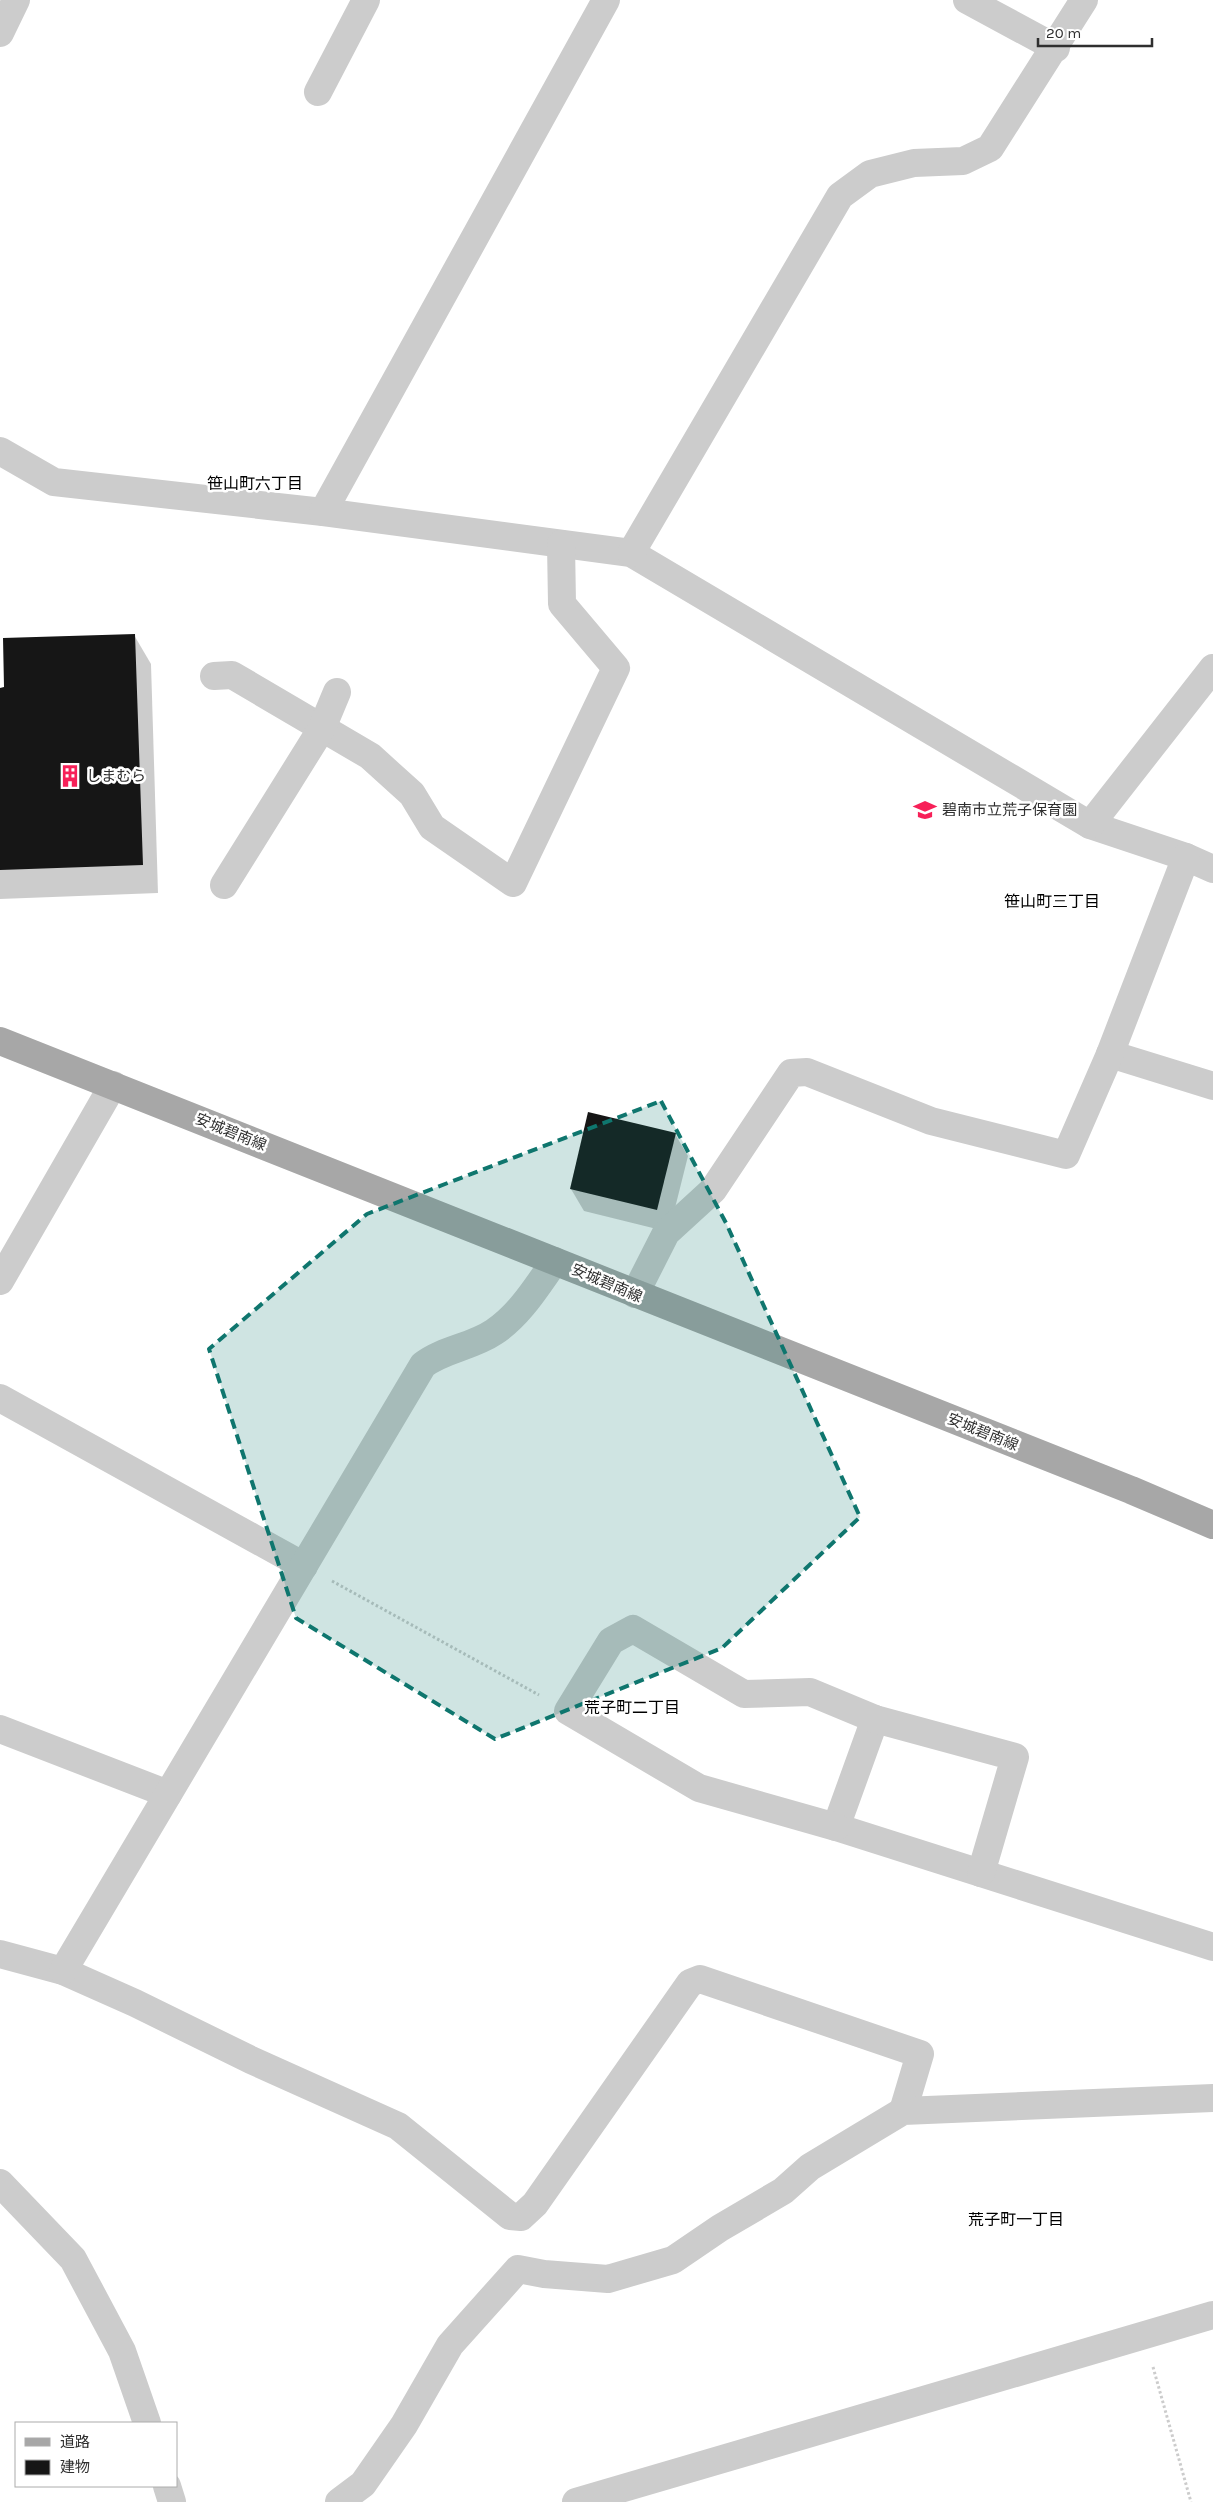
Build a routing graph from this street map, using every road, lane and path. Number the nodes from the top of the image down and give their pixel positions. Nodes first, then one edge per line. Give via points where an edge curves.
1 (16, 0) edge
2 (366, 0) edge
3 (606, 0) edge
4 (967, 0) edge
5 (1084, 0) edge
6 (0, 34) edge
7 (1056, 48) junction
8 (318, 92) dead end
9 (0, 451) edge
10 (323, 512) junction
11 (561, 544) junction
12 (630, 554) junction
13 (1213, 668) edge
14 (214, 676) dead end
15 (338, 692) dead end
16 (322, 728) junction
17 (1090, 825) junction
18 (1186, 857) junction
19 (1213, 869) edge
20 (224, 885) dead end
21 (0, 1041) edge
22 (1110, 1054) junction
23 (113, 1086) junction
24 (1213, 1086) edge
25 (555, 1261) junction
26 (0, 1281) edge
27 (635, 1294) junction
28 (0, 1398) edge
29 (1213, 1525) edge
30 (304, 1566) junction
31 (568, 1711) junction
32 (875, 1719) junction
33 (0, 1729) edge
34 (168, 1794) junction
35 (836, 1827) junction
36 (981, 1873) junction
37 (1213, 1947) edge
38 (0, 1954) edge
39 (63, 1971) junction
40 (1213, 2098) edge
41 (903, 2111) junction
42 (0, 2183) edge
43 (1213, 2315) edge
44 (1144, 2336) junction
45 (147, 2422) edge
46 (167, 2487) edge
47 (172, 2502) edge
48 (339, 2502) edge
49 (576, 2502) edge
50 (1191, 2502) edge

1 - 6 street
2 - 8 street
3 - 10 street
4 - 7 street
5 - 7 street
7 - 12 street via 990,148 963,161 914,163 870,174 840,196
9 - 10 street via 54,482
10 - 11 street
11 - 12 street
11 - 16 street via 562,604 616,668 513,883 432,828 412,794 370,756
12 - 17 street
13 - 17 street
14 - 16 street via 232,675
15 - 16 street
16 - 20 street
17 - 18 street
18 - 19 street
18 - 22 street
21 - 23 main road, 安城碧南線
22 - 24 street
22 - 27 street via 1066,1155 931,1121 807,1072 791,1072 713,1190 666,1233
23 - 25 main road, 安城碧南線
23 - 26 street
25 - 27 main road, 安城碧南線
25 - 30 street via 524,1304 494,1332 436,1355 424,1364
27 - 29 main road, 安城碧南線
28 - 30 street
30 - 31 path
30 - 34 street
31 - 32 street via 611,1641 633,1629 744,1694 810,1692
31 - 35 street via 699,1788
32 - 35 street
32 - 36 street via 1015,1757
33 - 34 street
34 - 39 street
35 - 36 street
36 - 37 street
38 - 39 street
39 - 41 street via 398,2126 510,2216 521,2217 536,2204 690,1983 700,1979 920,2054
40 - 41 street
41 - 48 street via 810,2167 783,2191 673,2260 608,2279 518,2269 450,2345 404,2425 364,2484
42 - 45 street via 73,2259 122,2352
43 - 44 street
44 - 49 street
44 - 50 path
46 - 47 street

